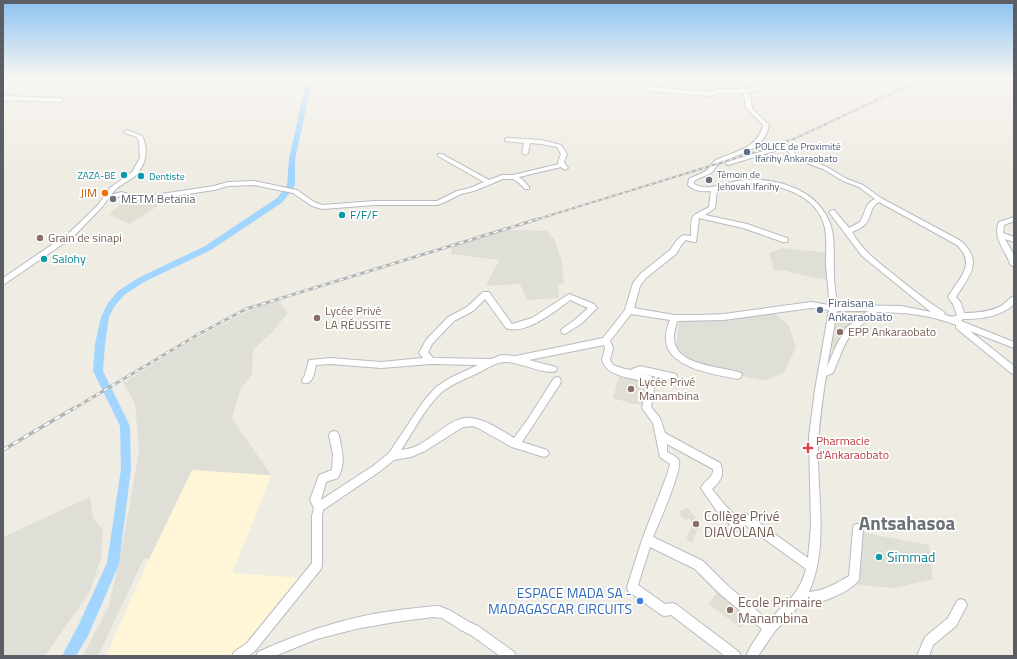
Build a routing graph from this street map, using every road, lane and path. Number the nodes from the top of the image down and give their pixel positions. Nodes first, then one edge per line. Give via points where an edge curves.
1 (749, 108) edge
2 (127, 132) dead end
3 (507, 140) dead end
4 (527, 140) junction
5 (525, 153) dead end
6 (440, 155) dead end
7 (713, 168) junction
8 (513, 177) junction
9 (490, 182) junction
10 (527, 188) dead end
11 (714, 189) junction
12 (107, 197) junction
13 (879, 199) junction
14 (832, 212) dead end
15 (697, 215) junction
16 (1014, 218) edge
17 (848, 231) junction
18 (1002, 236) junction
19 (785, 240) dead end
20 (1014, 240) edge
21 (1014, 264) edge
22 (3, 282) edge
23 (1014, 299) edge
24 (833, 308) junction
25 (874, 309) junction
26 (629, 311) junction
27 (961, 316) junction
28 (674, 318) junction
29 (952, 320) junction
30 (565, 331) dead end
31 (606, 341) junction
32 (1014, 345) edge
33 (501, 358) junction
34 (516, 359) junction
35 (431, 361) junction
36 (553, 369) dead end
37 (1014, 371) edge
38 (822, 373) junction
39 (632, 374) junction
40 (738, 375) dead end
41 (673, 377) dead end
42 (306, 380) dead end
43 (557, 381) dead end
44 (334, 435) dead end
45 (661, 436) junction
46 (515, 444) junction
47 (544, 453) dead end
48 (392, 456) junction
49 (319, 507) junction
50 (858, 529) dead end
51 (647, 540) junction
52 (812, 567) junction
53 (802, 596) junction
54 (961, 605) dead end
55 (770, 629) junction
56 (238, 656) edge
57 (262, 656) edge
58 (510, 656) edge
59 (735, 656) edge
60 (752, 656) edge
61 (923, 656) edge

1 - 7 street via 766,125 765,133 754,145 739,154 716,162
2 - 12 street via 141,138 143,158 134,173 112,189
3 - 4 street
4 - 5 street
4 - 8 street via 559,146 564,154 561,162 564,166
6 - 9 street
7 - 11 street via 694,177 690,182 695,188
7 - 13 street via 786,146 795,157 861,186
8 - 9 street via 504,176
8 - 10 street via 524,183
9 - 12 street via 437,203 392,202 318,206 311,203 302,193 254,182 148,198 121,194
11 - 15 street via 712,208
11 - 24 street via 747,182 775,184 795,190 814,203 823,214 831,241
12 - 22 street via 71,235
13 - 17 street via 868,208 865,221
13 - 27 street via 959,243 968,252 969,270 952,297
14 - 17 street
15 - 19 street via 745,226
15 - 26 street via 694,221 694,240 685,237 672,252 643,276 636,285
16 - 18 street via 1000,227
17 - 29 street via 857,246 868,257 925,303
18 - 20 street
18 - 21 street via 1002,242
23 - 27 street via 998,311 984,316
24 - 25 street
24 - 28 street via 811,305 724,317
24 - 38 street
25 - 29 street via 901,309
25 - 38 street via 849,330 830,371
26 - 28 street
26 - 31 street
27 - 29 street
28 - 40 street via 669,337 679,357 707,370
29 - 32 street
29 - 37 street
30 - 35 street via 579,321 592,308 591,306 569,297 532,322 512,327 486,294 470,309 451,319 429,342 423,353
31 - 34 street
31 - 39 street via 609,348 605,357 606,364 611,369
33 - 34 street
33 - 35 street via 486,362
33 - 48 street via 439,390
34 - 36 street
35 - 42 street via 381,365 317,361 312,362
38 - 52 street via 814,439 816,539
39 - 41 street via 640,369
39 - 45 street via 648,379 651,383 646,408 657,421
43 - 46 street
44 - 49 street via 338,470 335,475 322,478 314,500
45 - 51 street via 663,454 675,462
45 - 52 street via 717,466 718,476 706,488 739,526 743,518
46 - 47 street
46 - 48 street via 477,423 467,421 456,425 422,448
48 - 49 street
49 - 56 street via 317,566 251,647
50 - 53 street via 854,579 820,597 813,599
51 - 55 street via 699,565
51 - 59 street via 632,587 664,610 673,609
52 - 53 street
53 - 55 street
54 - 61 street via 952,622 929,641
55 - 60 street
57 - 58 street via 305,638 358,623 441,611 468,629 474,630

